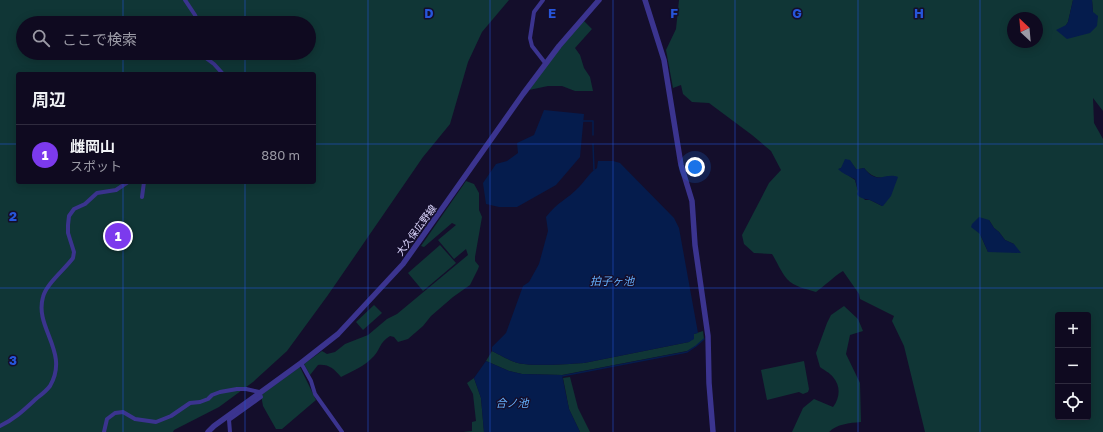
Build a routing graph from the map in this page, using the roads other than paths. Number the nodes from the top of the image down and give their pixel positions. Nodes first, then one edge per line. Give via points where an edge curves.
1 (185, 0) edge
2 (543, 0) edge
3 (599, 0) edge
4 (645, 0) edge
5 (195, 16) edge
6 (209, 60) edge
7 (546, 64) junction
8 (221, 72) edge
9 (125, 184) edge
10 (144, 184) edge
11 (142, 197) dead end
12 (301, 363) junction
13 (259, 392) junction
14 (0, 426) edge
15 (104, 432) edge
16 (208, 432) edge
17 (230, 432) edge
18 (342, 432) edge
19 (713, 432) edge

1 - 5 street
2 - 7 street via 534,12 530,38 532,46
3 - 7 street, 大久保広野線
4 - 19 street via 664,60 681,165 692,201 695,245 708,336
6 - 8 street
7 - 12 street, 大久保広野線 via 403,264 338,334
9 - 14 street via 116,190 97,193 85,204 74,209 69,216 68,233 74,252 73,258 46,290 42,302 42,313 57,360 57,368 50,387 19,415
10 - 11 street
12 - 13 street, 大久保広野線
12 - 18 street via 315,394
13 - 15 street via 237,389 220,392 200,402 190,403 171,416 156,422 135,418 123,412 115,413 107,419
13 - 16 street, 大久保広野線
13 - 17 street via 261,397 229,420

